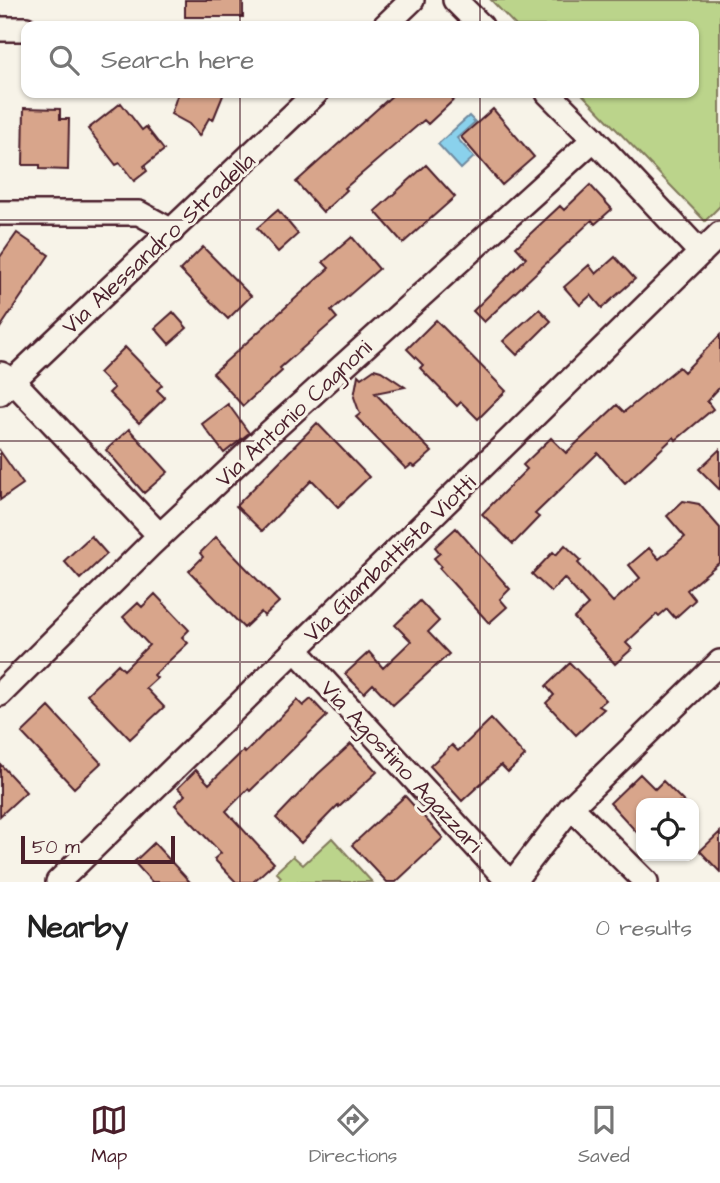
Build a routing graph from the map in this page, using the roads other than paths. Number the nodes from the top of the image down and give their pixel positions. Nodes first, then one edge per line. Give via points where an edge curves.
1 (412, 0) edge
2 (455, 0) edge
3 (390, 21) edge
4 (476, 21) edge
5 (0, 29) edge
6 (21, 29) edge
7 (311, 98) edge
8 (553, 98) edge
9 (594, 139) junction
10 (0, 213) edge
11 (172, 231) junction
12 (720, 234) edge
13 (701, 253) junction
14 (4, 382) edge
15 (160, 536) junction
16 (295, 649) junction
17 (720, 662) edge
18 (0, 694) edge
19 (571, 807) junction
20 (58, 882) edge
21 (511, 882) edge
22 (646, 882) edge

1 - 3 street
2 - 4 street
5 - 6 street
7 - 11 street, Via Alessandro Stradella
8 - 9 street
9 - 13 street
9 - 15 street, Via Antonio Cagnoni
10 - 11 street via 139,213
11 - 14 street, Via Alessandro Stradella
12 - 13 street, Via Giambattista Viotti
13 - 16 street, Via Giambattista Viotti
14 - 15 street
15 - 18 street, Via Antonio Cagnoni
16 - 20 street, Via Giambattista Viotti
16 - 21 street, Via Agostino Agazzari
17 - 19 street
19 - 21 street
19 - 22 street

